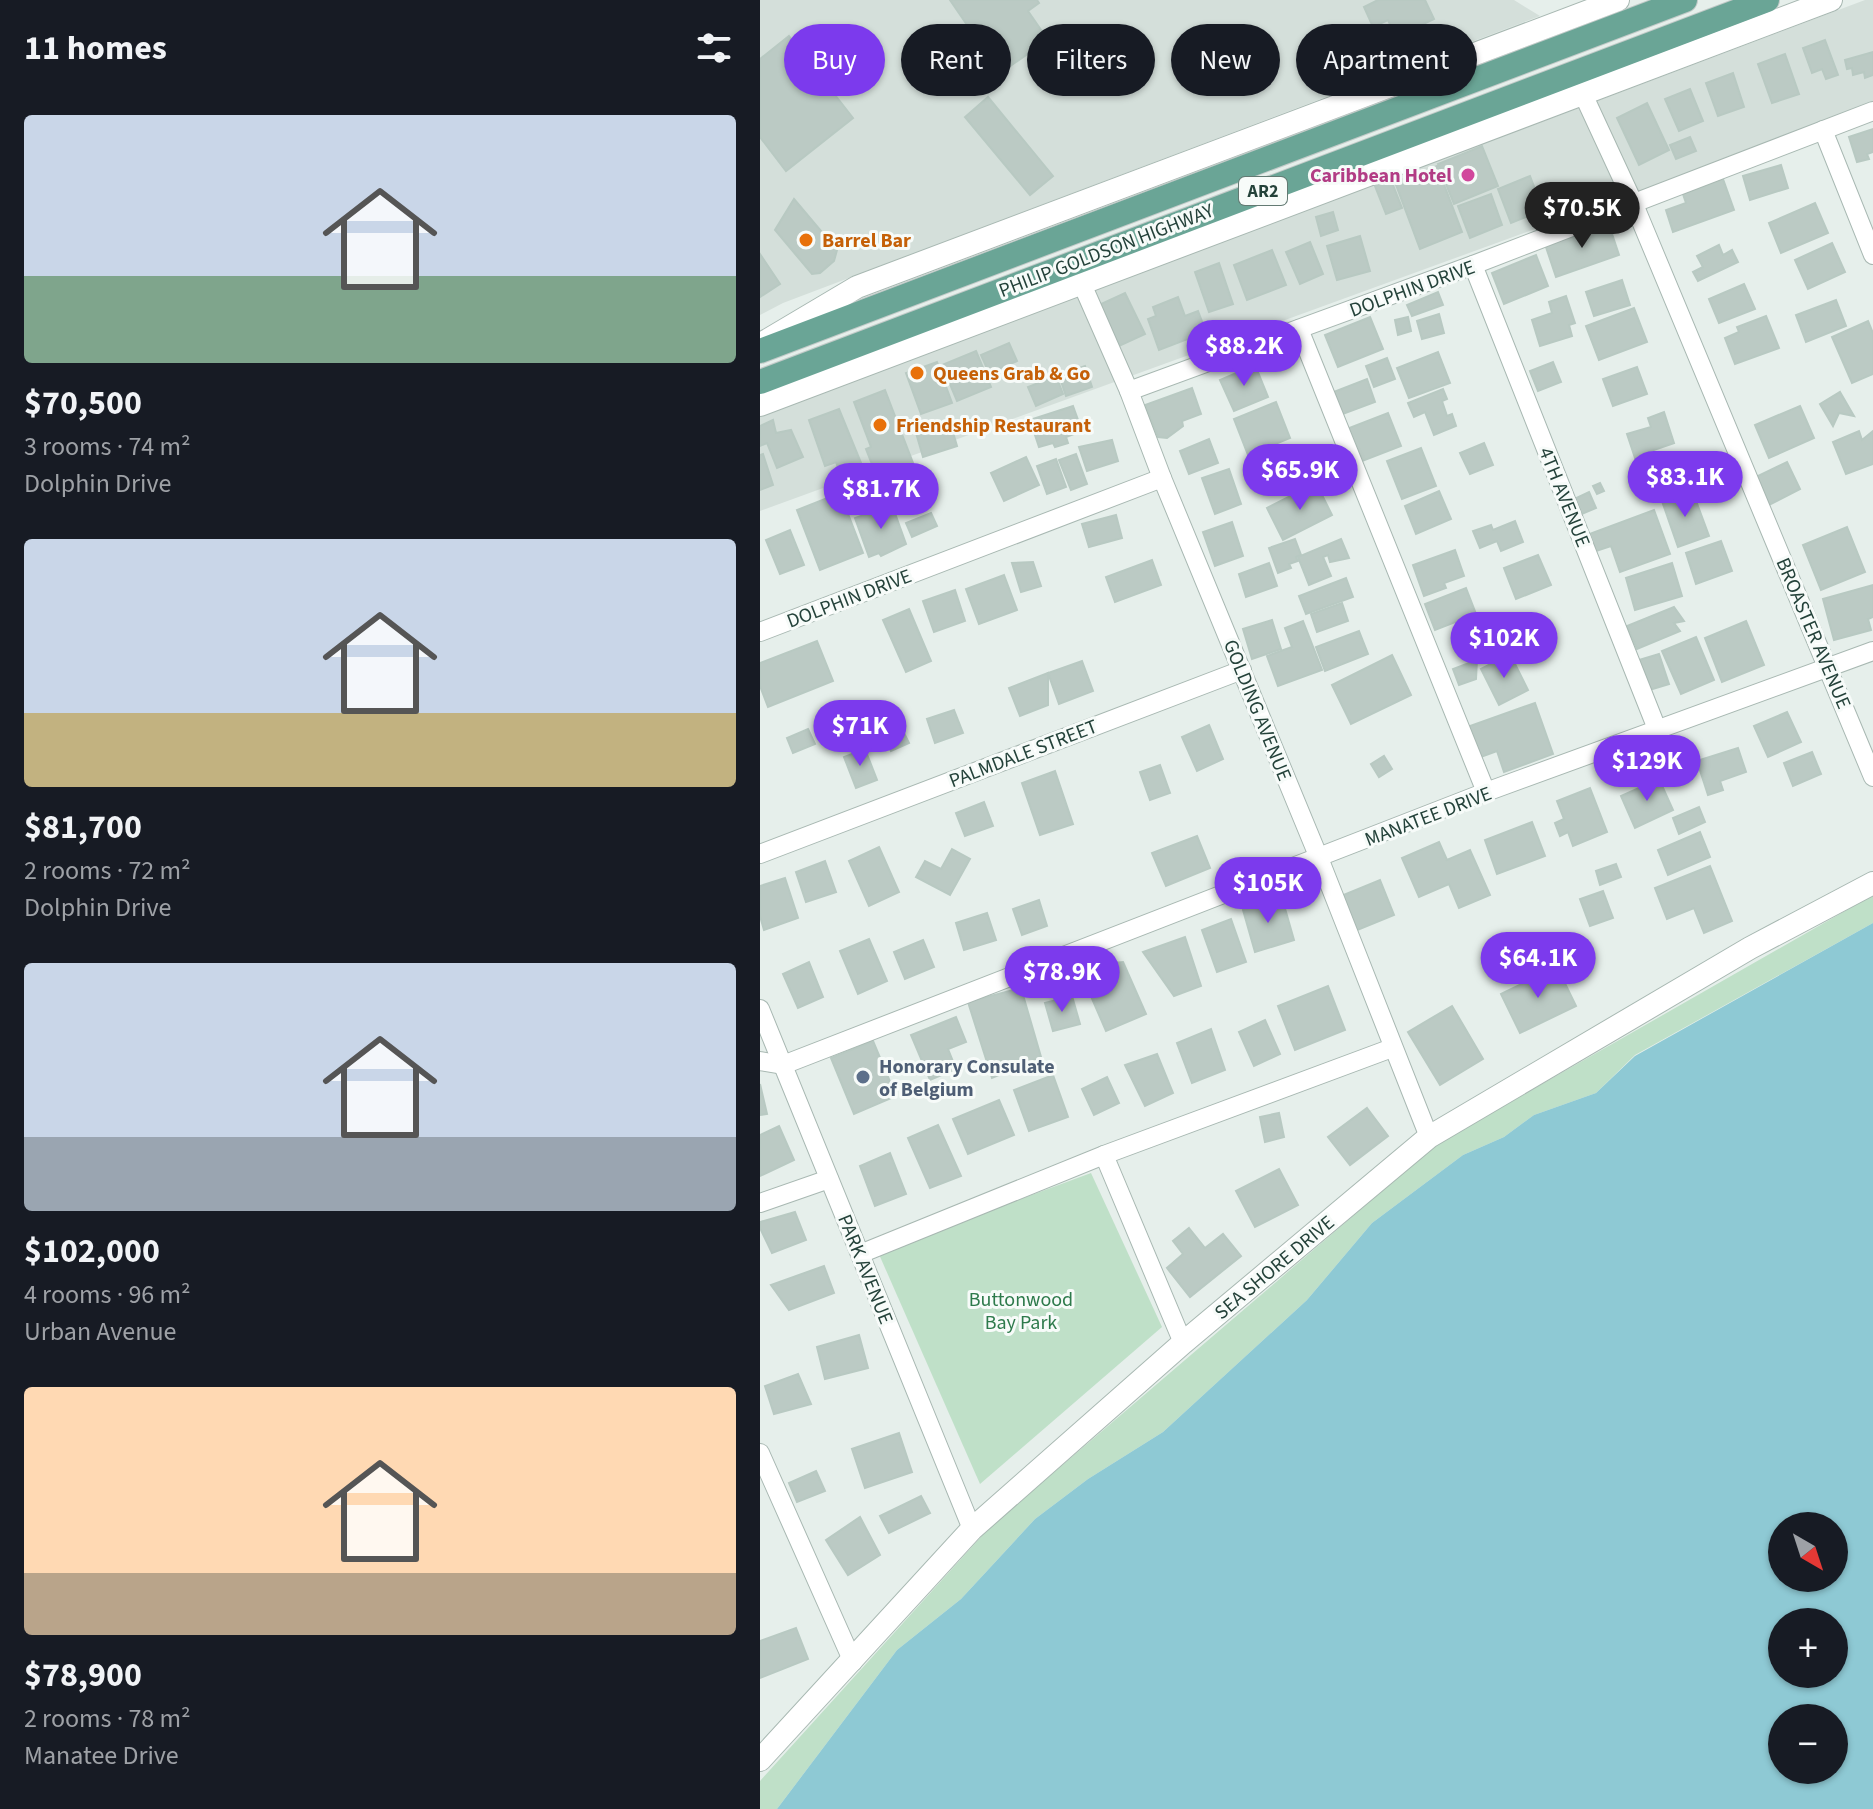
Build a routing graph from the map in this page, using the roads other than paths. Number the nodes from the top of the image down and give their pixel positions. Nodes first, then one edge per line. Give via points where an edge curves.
1 (1618, 0) edge
2 (1685, 0) edge
3 (1767, 0) edge
4 (1831, 0) edge
5 (1583, 94) junction
6 (1873, 111) edge
7 (1823, 130) junction
8 (1633, 202) junction
9 (1873, 255) edge
10 (1473, 265) junction
11 (1082, 284) junction
12 (1299, 329) junction
13 (760, 344) edge
14 (760, 351) edge
15 (760, 382) edge
16 (1129, 391) junction
17 (760, 405) edge
18 (1162, 478) junction
19 (760, 632) edge
20 (1873, 651) edge
21 (1829, 668) junction
22 (1242, 670) junction
23 (1657, 729) junction
24 (1873, 777) edge
25 (1486, 792) junction
26 (760, 854) edge
27 (1319, 858) junction
28 (1873, 883) edge
29 (760, 1009) edge
30 (1392, 1048) junction
31 (760, 1061) edge
32 (783, 1065) junction
33 (1429, 1137) junction
34 (1104, 1155) junction
35 (829, 1179) junction
36 (760, 1203) edge
37 (860, 1254) junction
38 (1183, 1343) junction
39 (760, 1453) edge
40 (972, 1529) junction
41 (853, 1662) junction
42 (760, 1760) edge

1 - 13 street via 857,287
2 - 14 main road, PHILIP GOLDSON HIGHWAY / AR2
3 - 15 main road, PHILIP GOLDSON HIGHWAY / AR2
4 - 5 street
5 - 8 street, BROASTER AVENUE
5 - 11 street
6 - 7 street, DOLPHIN DRIVE
7 - 8 street, DOLPHIN DRIVE
7 - 9 street
8 - 10 street, DOLPHIN DRIVE
8 - 21 street, BROASTER AVENUE
10 - 12 street, DOLPHIN DRIVE
10 - 23 street, 4TH AVENUE
11 - 16 street, GOLDING AVENUE
11 - 17 street
12 - 16 street, DOLPHIN DRIVE
12 - 25 street
16 - 18 street, GOLDING AVENUE
18 - 19 street, DOLPHIN DRIVE
18 - 22 street, GOLDING AVENUE
20 - 21 street, MANATEE DRIVE
21 - 23 street, MANATEE DRIVE
21 - 24 street, BROASTER AVENUE
22 - 26 street, PALMDALE STREET
22 - 27 street, GOLDING AVENUE
23 - 25 street, MANATEE DRIVE
25 - 27 street, MANATEE DRIVE
27 - 30 street, GOLDING AVENUE
27 - 32 street, MANATEE DRIVE
28 - 33 street, SEA SHORE DRIVE via 1750,948
29 - 32 street, PARK AVENUE
30 - 33 street, GOLDING AVENUE
30 - 34 street
31 - 32 street
32 - 35 street, PARK AVENUE
33 - 38 street, SEA SHORE DRIVE
34 - 37 street
34 - 38 street
35 - 36 street
35 - 37 street, PARK AVENUE
37 - 40 street, PARK AVENUE
38 - 40 street, SEA SHORE DRIVE
39 - 41 street
40 - 41 street, SEA SHORE DRIVE
41 - 42 street, SEA SHORE DRIVE

